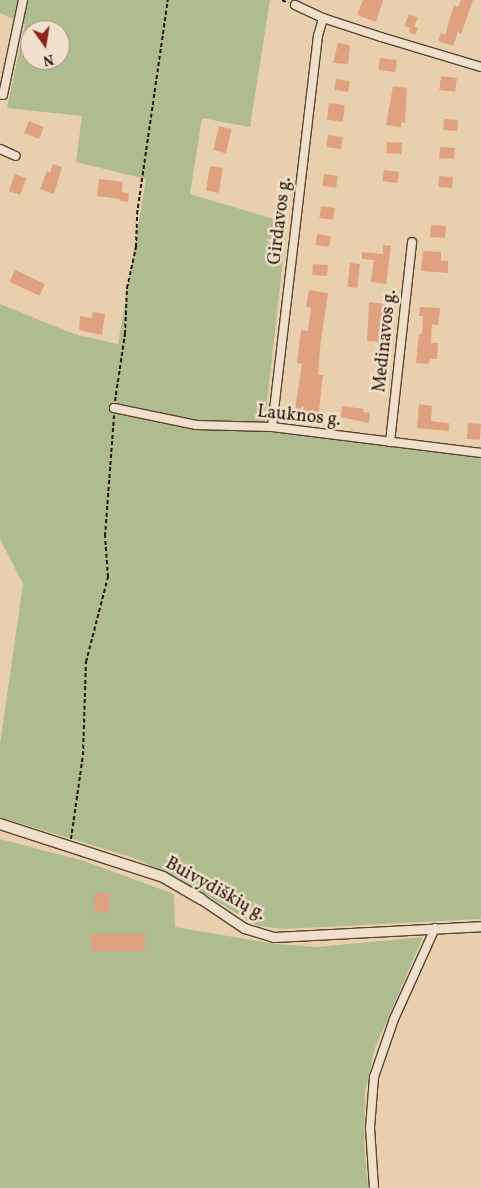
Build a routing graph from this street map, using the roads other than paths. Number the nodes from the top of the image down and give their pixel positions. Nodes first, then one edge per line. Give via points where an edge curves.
1 (23, 0) edge
2 (295, 5) dead end
3 (323, 18) junction
4 (481, 67) edge
5 (3, 95) dead end
6 (0, 149) edge
7 (16, 156) dead end
8 (412, 242) dead end
9 (114, 408) road end
10 (272, 427) junction
11 (390, 442) junction
12 (481, 453) edge
13 (0, 824) edge
14 (201, 899) joint
15 (481, 926) edge
16 (436, 928) junction
17 (374, 1188) edge

1 - 5 street
2 - 3 street
3 - 4 street
3 - 10 street, Girdavos g.
6 - 7 street
8 - 11 street, Medinavos g.
9 - 10 street, Lauknos g. via 196,424
10 - 11 street, Lauknos g.
11 - 12 street, Lauknos g.
13 - 14 main road, Buivydiškių g. via 163,878
14 - 16 street, Buivydiškių g. via 244,928 274,937
15 - 16 street, Buivydiškių g.
16 - 17 street via 394,1019 374,1077 370,1128

